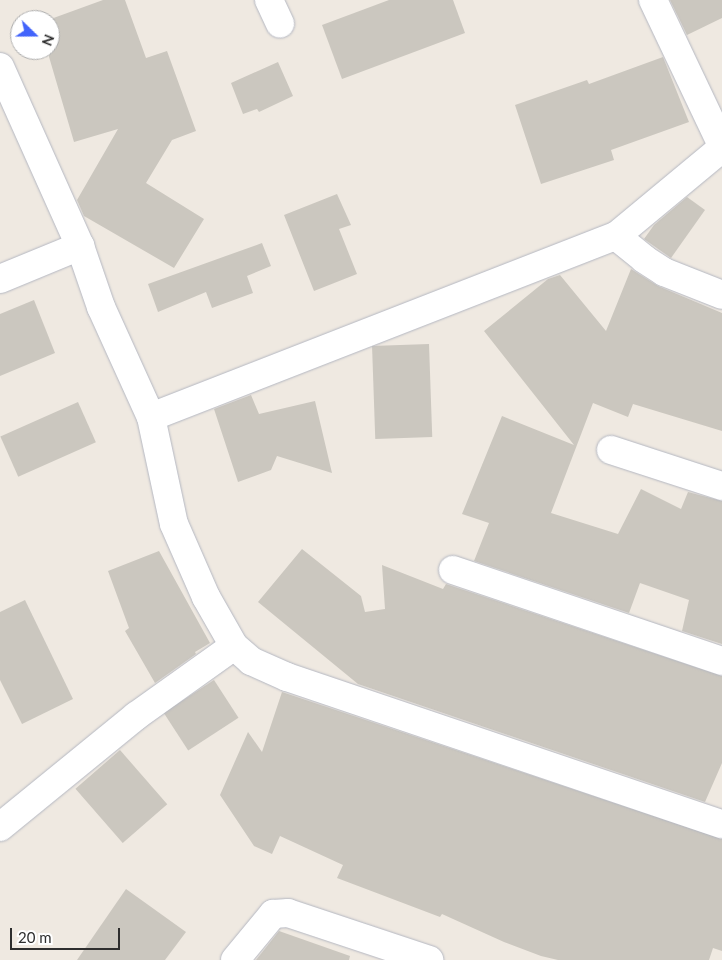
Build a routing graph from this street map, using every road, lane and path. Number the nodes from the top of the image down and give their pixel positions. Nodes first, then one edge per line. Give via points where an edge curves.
1 (653, 0) edge
2 (0, 67) edge
3 (722, 146) edge
4 (616, 236) junction
5 (80, 246) junction
6 (0, 279) edge
7 (722, 295) edge
8 (150, 417) junction
9 (611, 450) dead end
10 (722, 486) edge
11 (454, 570) dead end
12 (234, 646) junction
13 (722, 661) edge
14 (722, 824) edge
15 (0, 827) edge
16 (235, 960) edge
17 (429, 960) edge

1 - 3 street
2 - 5 street
3 - 4 street
4 - 7 street via 664,272
4 - 8 street
5 - 6 street
5 - 8 street via 101,307
8 - 12 street via 174,524 206,598
9 - 10 street
11 - 13 street
12 - 14 street via 251,661 287,677
12 - 15 street via 136,716
16 - 17 street via 274,914 288,914

